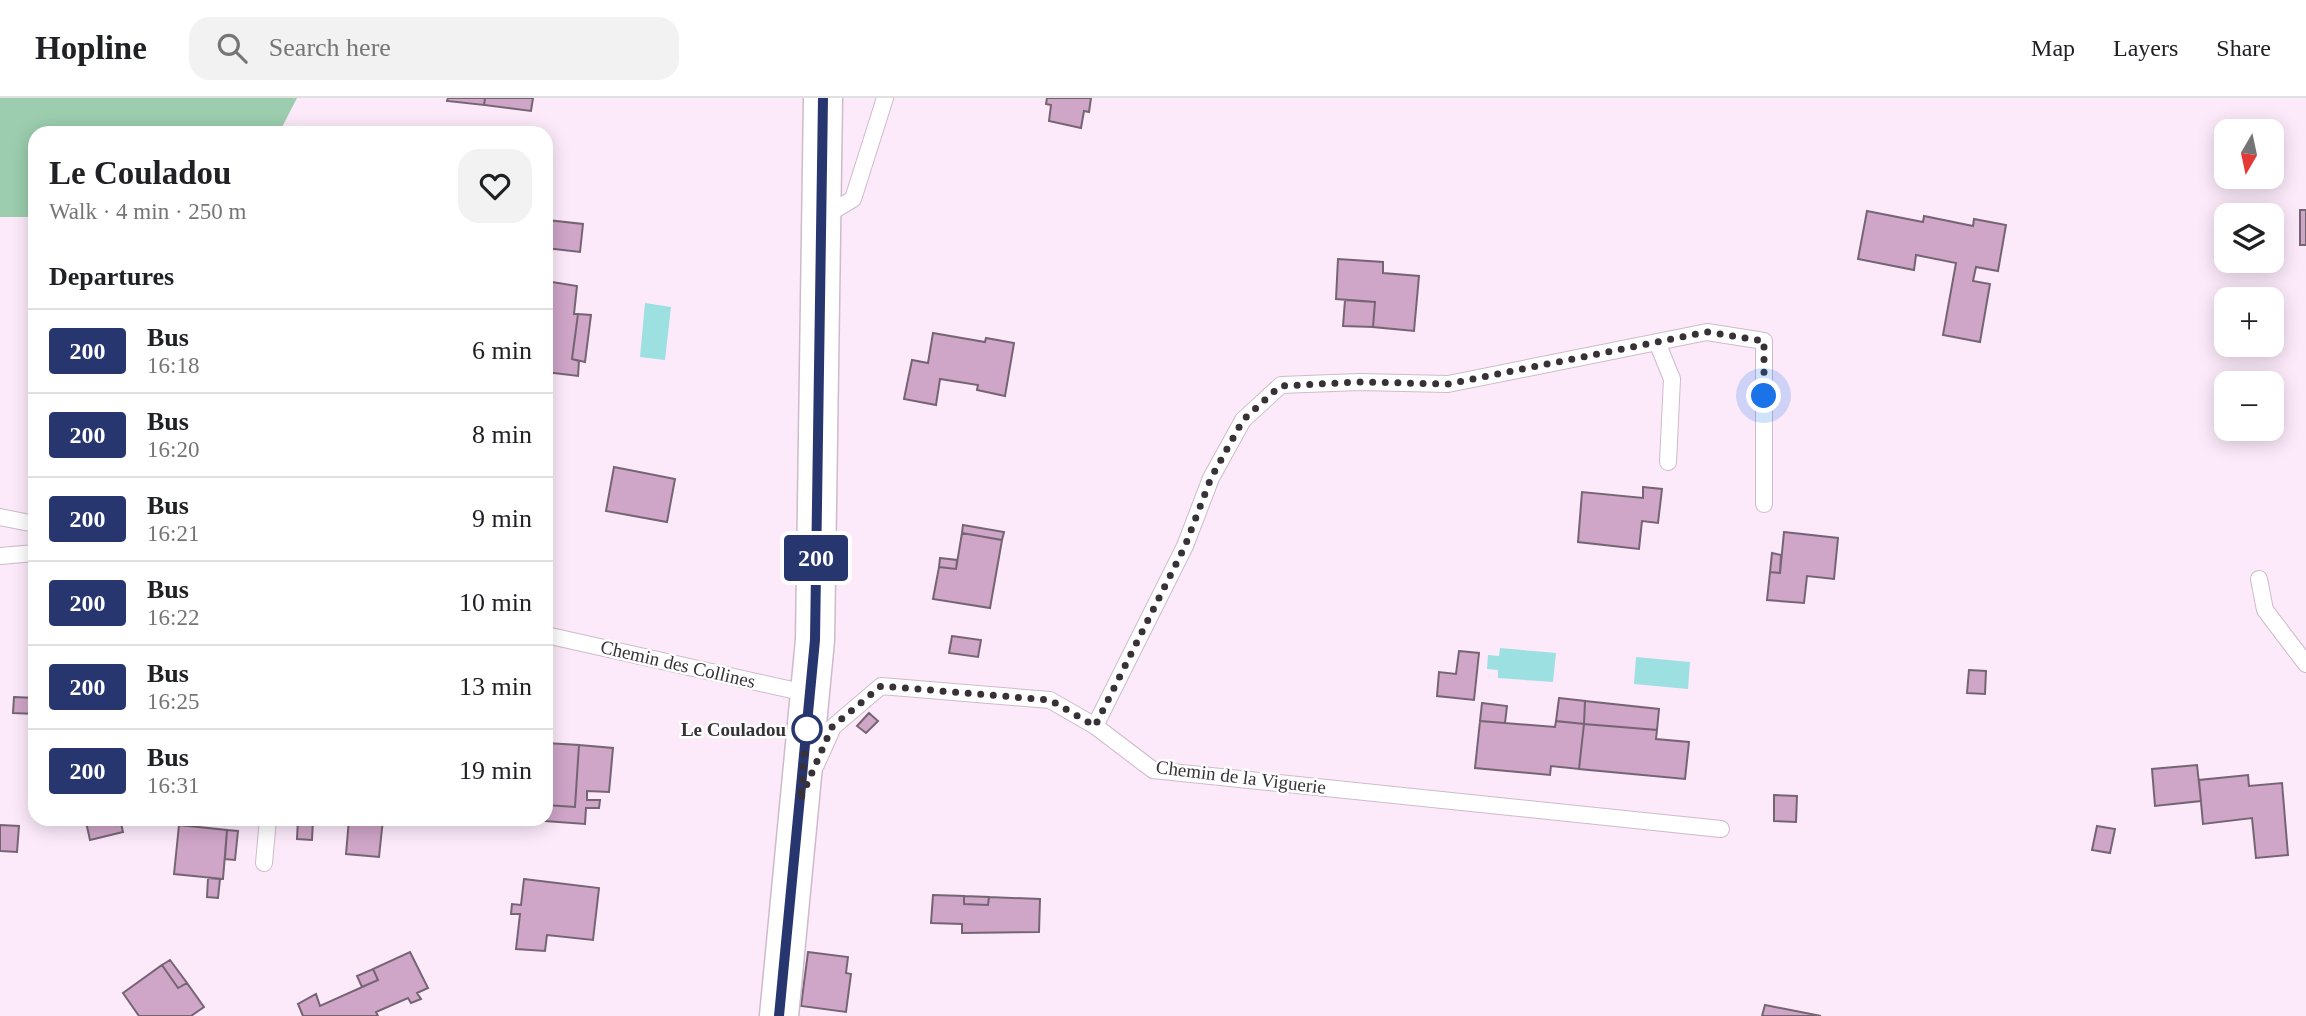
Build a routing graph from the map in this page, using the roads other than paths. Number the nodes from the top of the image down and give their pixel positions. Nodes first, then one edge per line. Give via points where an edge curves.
1 (823, 98) edge
2 (885, 98) edge
3 (821, 218) junction
4 (1657, 342) junction
5 (1668, 461) dead end
6 (1764, 504) dead end
7 (0, 517) edge
8 (28, 523) edge
9 (28, 554) edge
10 (0, 556) edge
11 (2259, 579) dead end
12 (553, 637) edge
13 (2306, 664) edge
14 (810, 694) junction
15 (1095, 726) junction
16 (800, 800) junction
17 (267, 826) edge
18 (1721, 829) dead end
19 (264, 863) dead end
20 (779, 1016) edge

1 - 3 street
2 - 3 lane via 853,199
3 - 14 street via 815,640
4 - 5 lane via 1672,379
4 - 6 lane via 1707,332 1764,341
4 - 15 lane via 1448,384 1280,386 1243,420 1211,478 1185,546
7 - 8 lane
9 - 10 lane
11 - 13 lane via 2265,610
12 - 14 lane, Chemin des Collines
14 - 16 street
15 - 16 lane, Chemin de la Viguerie via 1050,700 881,686 832,727
15 - 18 lane, Chemin de la Viguerie via 1153,770
16 - 20 street
17 - 19 lane

